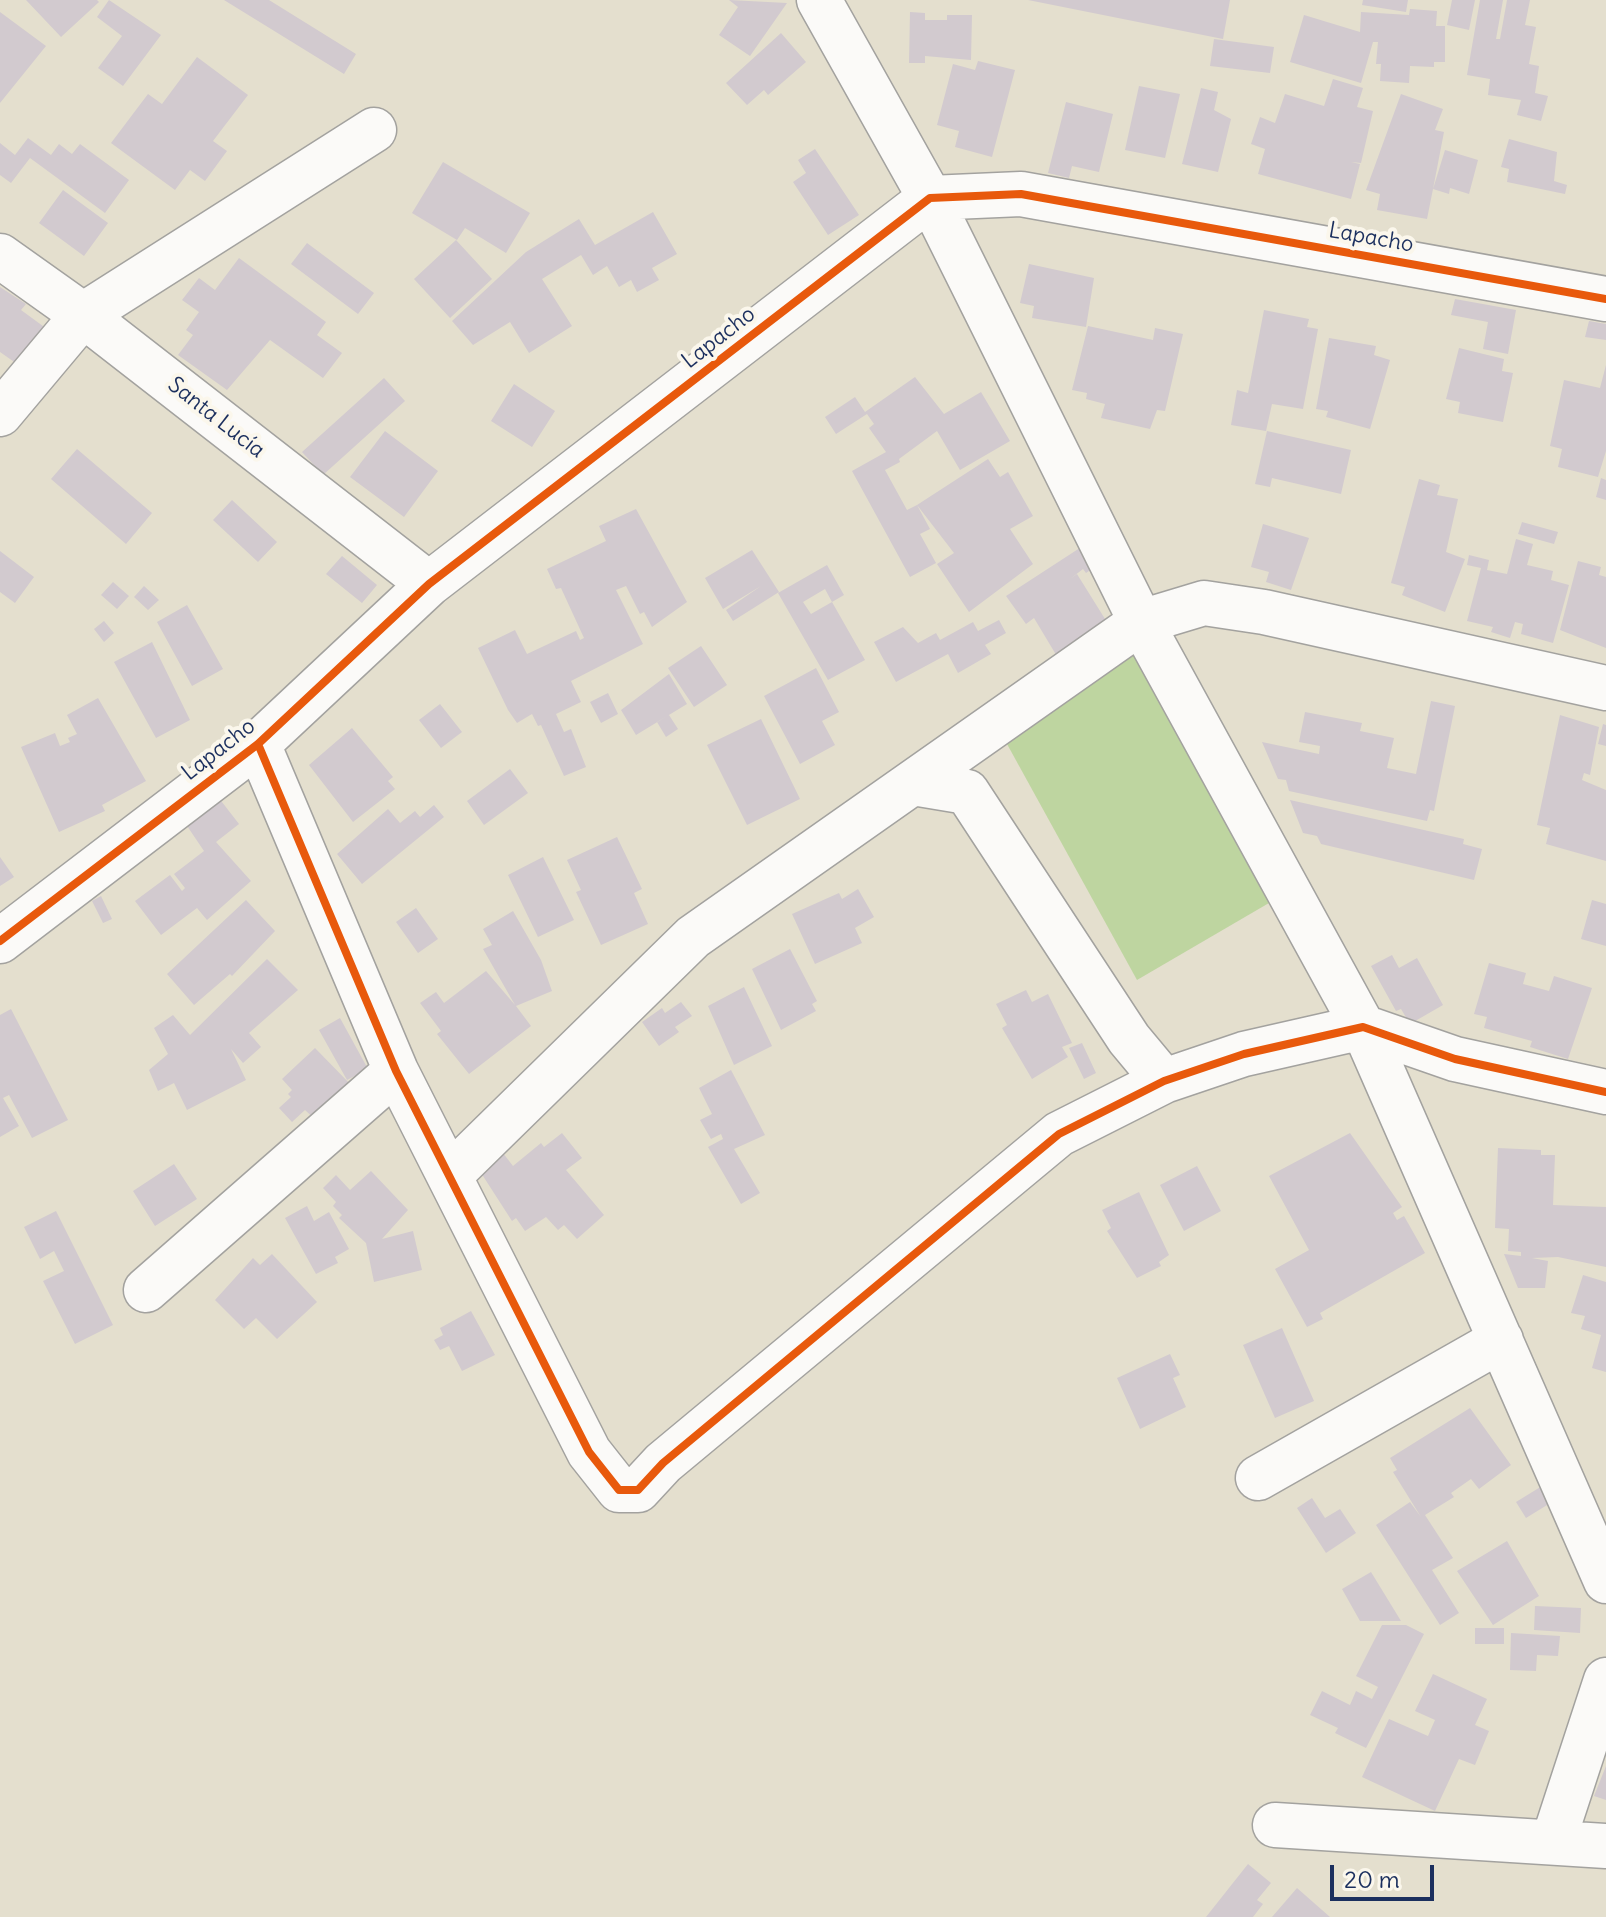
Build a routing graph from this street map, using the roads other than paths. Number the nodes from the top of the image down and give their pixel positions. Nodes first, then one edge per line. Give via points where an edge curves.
1 (819, 0) edge
2 (374, 130) dead end
3 (930, 198) junction
4 (0, 256) edge
5 (1606, 299) edge
6 (83, 315) junction
7 (0, 414) edge
8 (429, 584) junction
9 (1141, 622) junction
10 (1606, 688) edge
11 (258, 744) junction
12 (913, 783) junction
13 (0, 941) edge
14 (1363, 1027) junction
15 (396, 1071) junction
16 (1164, 1081) junction
17 (1606, 1092) edge
18 (451, 1174) junction
19 (146, 1290) dead end
20 (1501, 1340) junction
21 (1258, 1478) dead end
22 (1606, 1581) edge
23 (1606, 1680) edge
24 (1275, 1825) dead end
25 (1553, 1842) junction
26 (1606, 1846) edge

1 - 3 street
2 - 6 street
3 - 5 street, Lapacho via 1021,194
3 - 8 street, Lapacho
3 - 9 street
4 - 6 street, Santa Lucía
6 - 7 street
6 - 8 street, Santa Lucía
8 - 11 street, Lapacho
9 - 10 street via 1204,603 1234,607
9 - 12 street
9 - 14 street
11 - 13 street, Lapacho
11 - 15 street
12 - 16 street via 967,792 1129,1039
12 - 18 street via 693,937
14 - 16 street via 1244,1054
14 - 17 street via 1455,1059
14 - 20 street
15 - 18 street
15 - 19 street
16 - 18 street via 1059,1134 663,1463 638,1490 619,1490 589,1452
20 - 21 street
20 - 22 street
23 - 25 street
24 - 25 street
25 - 26 street

